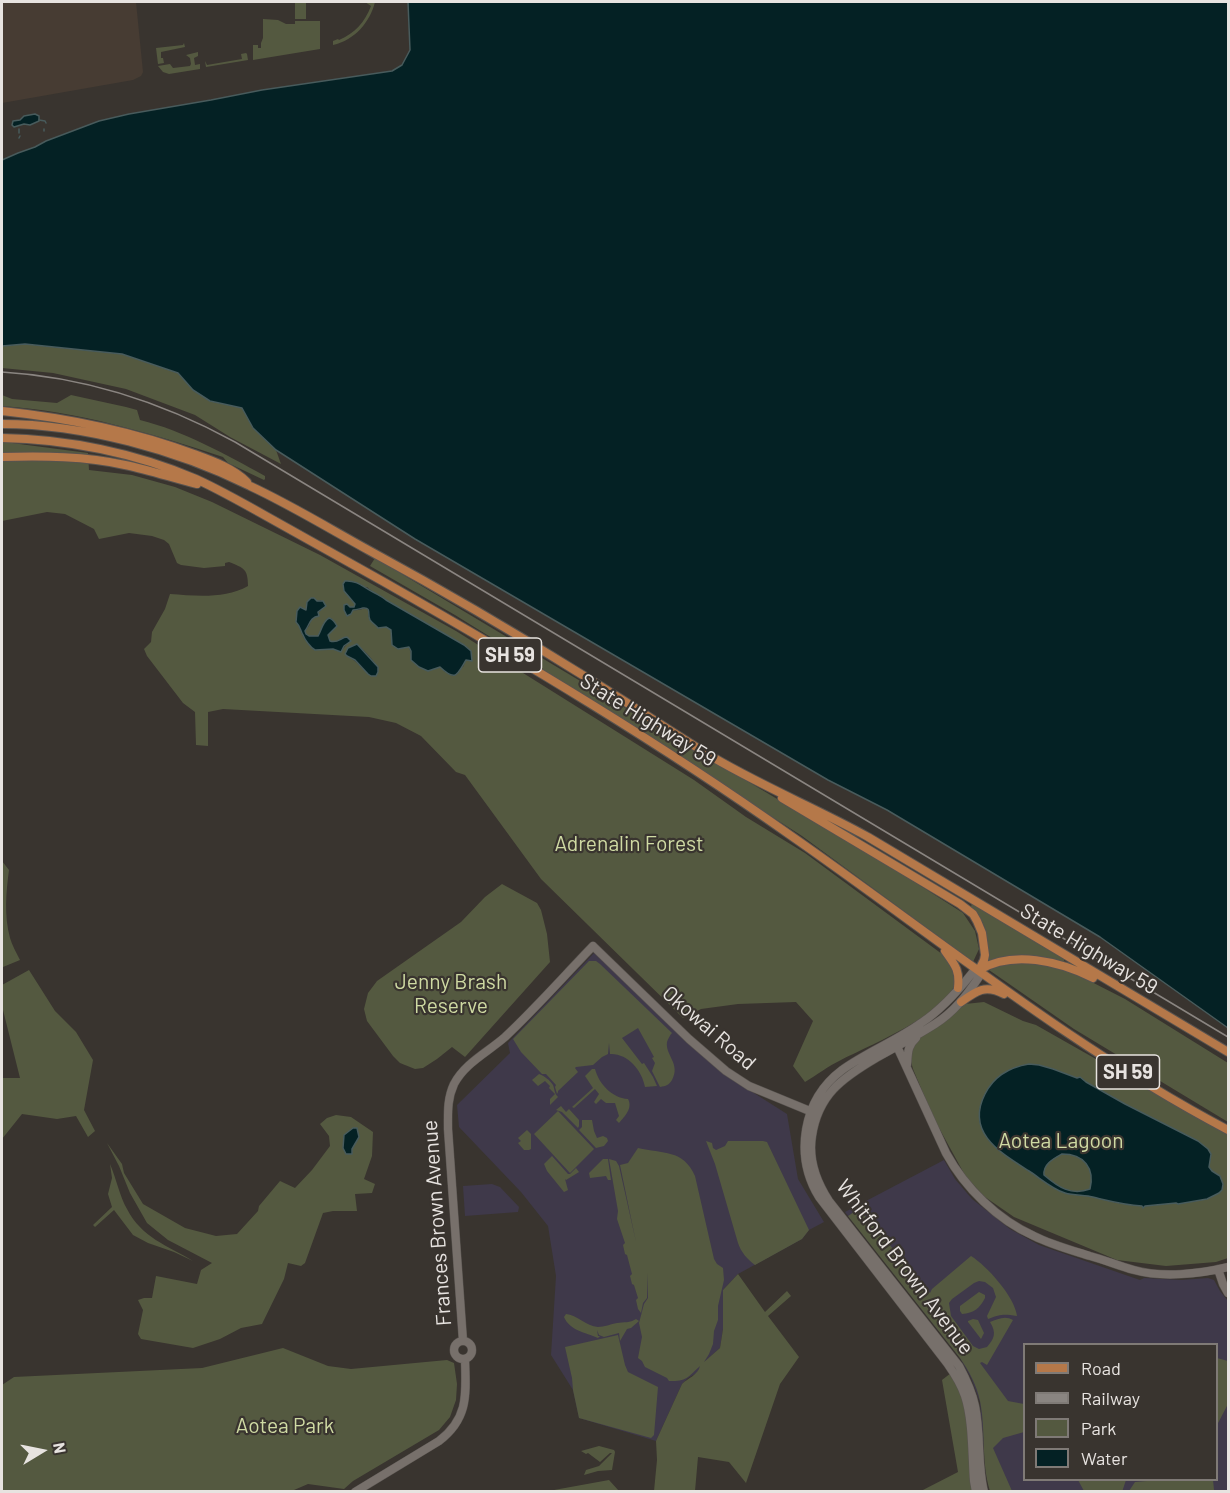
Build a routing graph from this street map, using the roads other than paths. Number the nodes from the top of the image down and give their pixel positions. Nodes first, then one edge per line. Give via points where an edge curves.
1 (2, 411) edge
2 (2, 424) edge
3 (2, 438) edge
4 (2, 457) edge
5 (252, 486) junction
6 (220, 491) junction
7 (717, 759) junction
8 (941, 944) junction
9 (593, 946) joint
10 (979, 970) junction
11 (958, 988) junction
12 (1123, 990) junction
13 (961, 1002) junction
14 (1031, 1008) junction
15 (936, 1023) junction
16 (896, 1043) junction
17 (1228, 1052) edge
18 (909, 1074) junction
19 (814, 1113) junction
20 (1228, 1130) edge
21 (1228, 1267) edge
22 (1218, 1269) junction
23 (1228, 1293) edge
24 (463, 1341) junction
25 (465, 1359) junction
26 (354, 1491) edge
27 (976, 1491) edge
28 (984, 1491) edge

1 - 5 main road via 99,426 176,448 239,474
2 - 5 main road, State Highway 59 / SH 59 via 85,432 133,443 192,460
3 - 6 main road, State Highway 59 / SH 59 via 77,445 127,455
4 - 6 main road via 56,456 125,465
5 - 7 main road, State Highway 59 / SH 59 via 488,617
6 - 8 main road, State Highway 59 / SH 59 via 472,632 664,749
7 - 10 main road via 973,914 984,944 985,955
7 - 12 main road, State Highway 59 / SH 59 via 868,837
8 - 10 main road, State Highway 59 / SH 59
8 - 11 main road via 956,965
9 - 19 street, Okowai Road via 726,1071 749,1086
9 - 24 street, Frances Brown Avenue via 507,1035 462,1071 449,1097
10 - 11 street, Whitford Brown Avenue
10 - 12 main road via 988,964 1032,959 1070,968
10 - 13 street, Whitford Brown Avenue via 979,977
10 - 14 main road, State Highway 59 / SH 59
11 - 16 street, Whitford Brown Avenue
12 - 17 main road, State Highway 59 / SH 59
13 - 14 main road via 975,991 991,989
13 - 15 street, Whitford Brown Avenue
14 - 20 main road, State Highway 59 / SH 59 via 1138,1079
15 - 16 street, Whitford Brown Avenue
15 - 18 street via 911,1042
16 - 18 street
16 - 19 street, Whitford Brown Avenue via 842,1080
18 - 22 street via 953,1166 980,1197 1018,1228 1134,1270 1173,1274
19 - 27 street, Whitford Brown Avenue via 806,1131 804,1151 812,1184 824,1206 960,1385 968,1412
19 - 28 street, Whitford Brown Avenue via 810,1153 819,1185 959,1366 969,1385
21 - 22 street
22 - 23 street
24 - 25 street via 470,1343 473,1350
24 - 25 street via 456,1344 454,1352 459,1359
25 - 26 street via 465,1399 460,1418 450,1432

